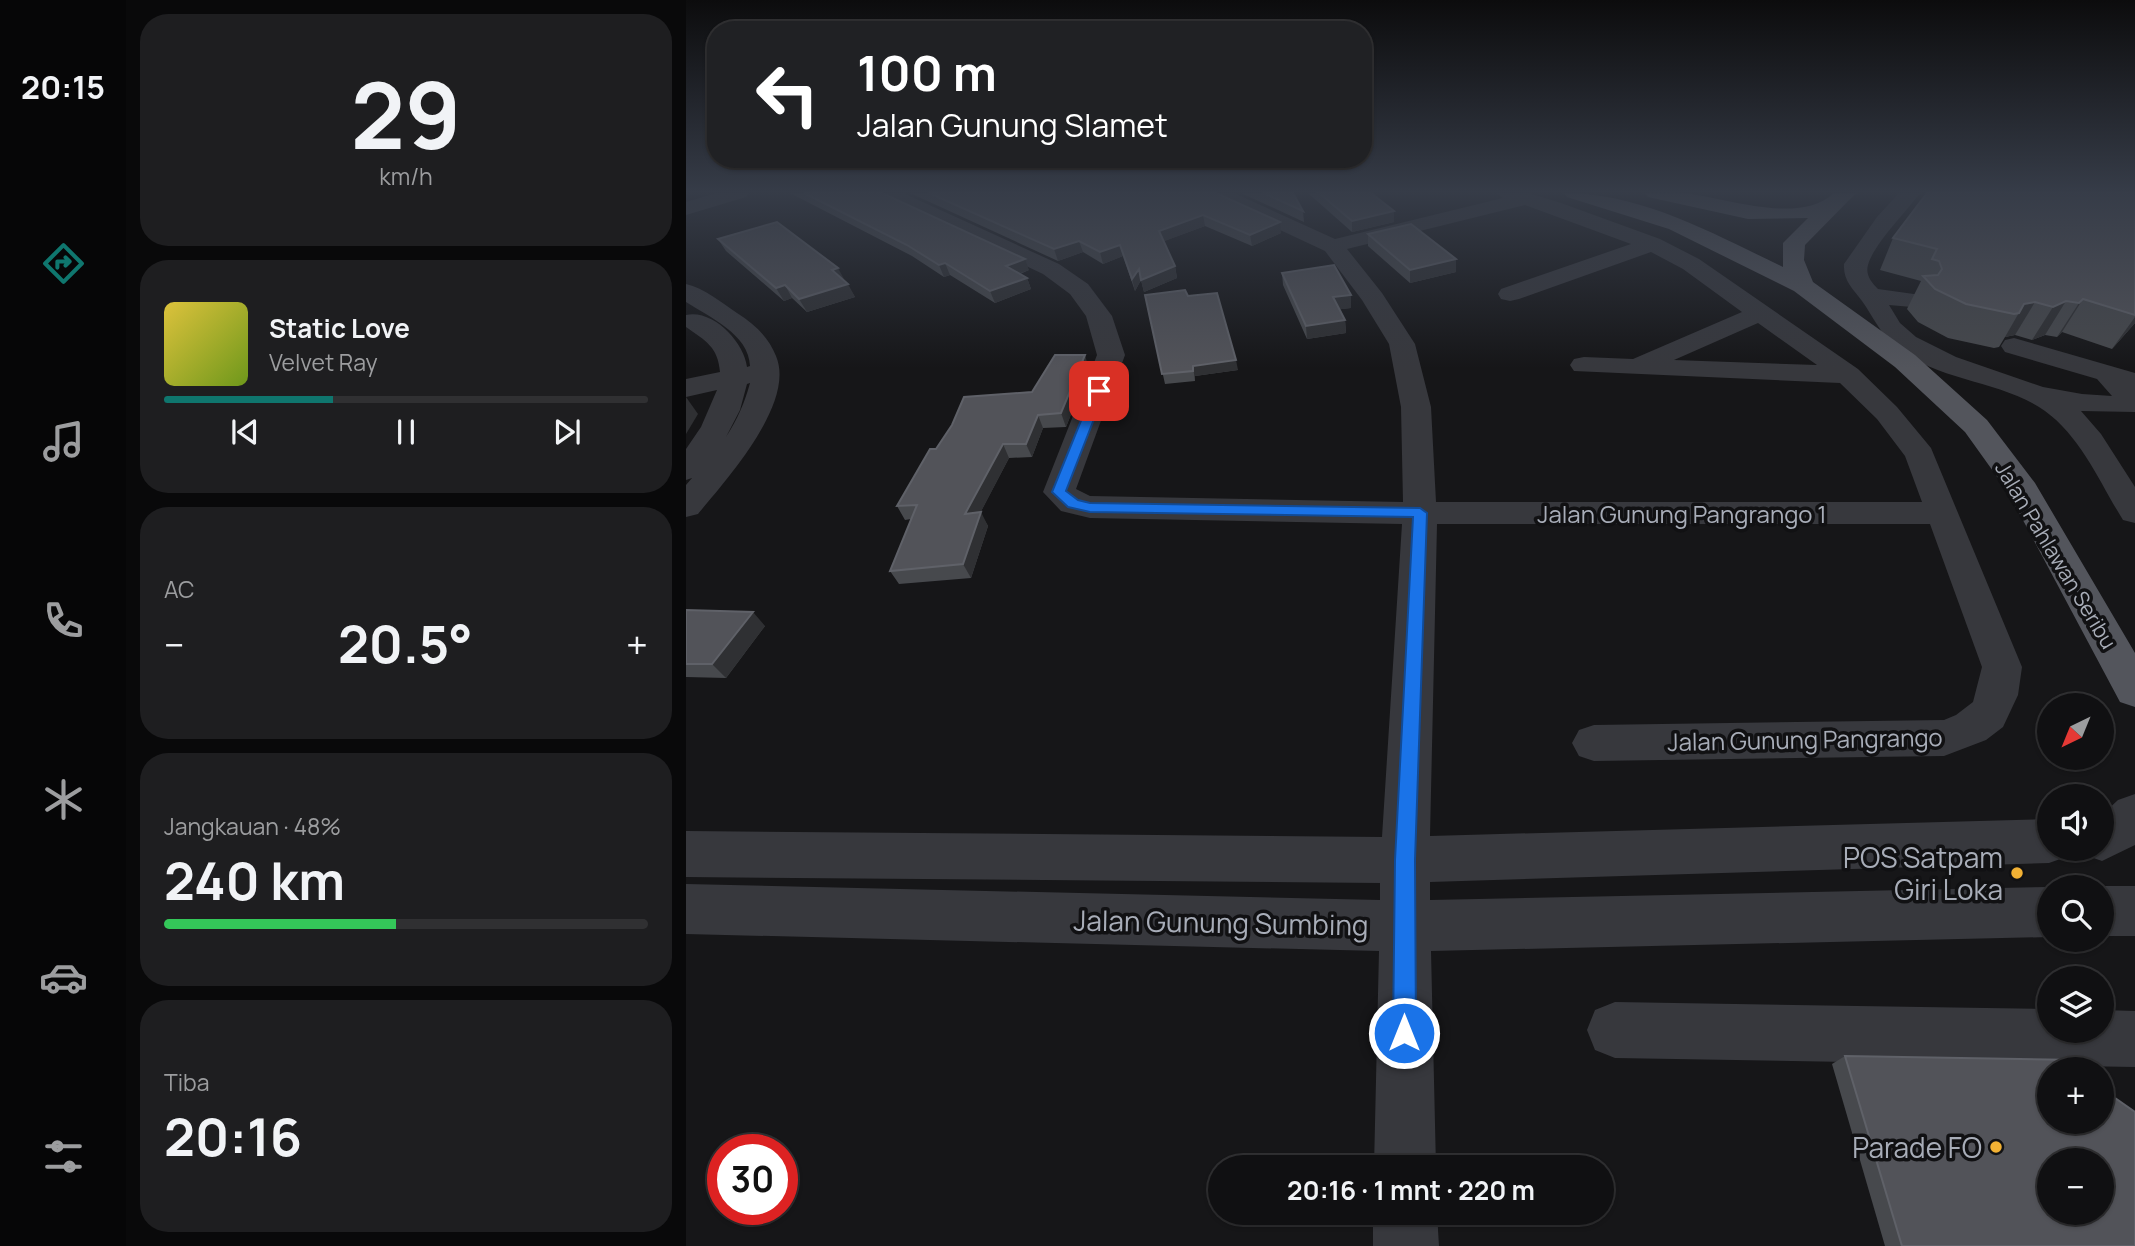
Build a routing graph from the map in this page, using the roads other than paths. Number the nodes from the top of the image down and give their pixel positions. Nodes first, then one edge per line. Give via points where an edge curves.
1 (1012, 251) edge
2 (1337, 251) edge
3 (1621, 251) edge
4 (1680, 251) edge
5 (1711, 251) edge
6 (1793, 251) edge
7 (1865, 251) edge
8 (1803, 286) junction
9 (686, 291) edge
10 (1510, 294) dead end
11 (1871, 296) junction
12 (1912, 300) dead end
13 (1761, 313) junction
14 (686, 315) edge
15 (2014, 346) edge
16 (1584, 365) dead end
17 (1637, 366) junction
18 (765, 371) junction
19 (1848, 374) junction
20 (732, 379) junction
21 (2121, 379) edge
22 (686, 388) edge
23 (2038, 394) junction
24 (686, 470) edge
25 (686, 506) edge
26 (2135, 512) edge
27 (1420, 513) junction
28 (1943, 513) junction
29 (2135, 690) edge
30 (1594, 743) dead end
31 (2135, 815) edge
32 (2114, 834) edge
33 (2037, 841) edge
34 (686, 854) edge
35 (1405, 860) junction
36 (686, 909) edge
37 (2114, 911) edge
38 (2135, 911) edge
39 (2037, 912) edge
40 (1404, 926) junction
41 (1615, 1030) dead end
42 (2135, 1039) edge
43 (1405, 1155) edge
44 (1405, 1225) edge
45 (1406, 1246) edge

1 - 27 street, Jalan Gunung Pangrango 1 via 1051,269 1079,289 1098,316 1111,355 1059,492 1073,503 1090,508
2 - 27 street via 1402,344 1416,407
3 - 10 street
4 - 13 street, Jalan Gunung Pangrango
5 - 8 main road, Jalan Pahlawan Seribu
6 - 8 main road via 1794,269
7 - 11 street via 1856,264 1857,282
8 - 29 main road, Jalan Pahlawan Seribu via 1905,361 1976,426 2023,490
9 - 18 street via 753,338 764,357
11 - 12 street
11 - 23 street via 1890,327 1927,355
13 - 17 street
13 - 19 street, Jalan Gunung Pangrango
14 - 20 street via 726,344
15 - 21 street
16 - 17 street
17 - 19 street
18 - 20 street
18 - 25 street via 767,383 732,454
19 - 28 street, Jalan Gunung Pangrango via 1920,455
20 - 22 street
20 - 24 street via 726,412
21 - 23 street via 2132,400 2127,405 2082,403
23 - 26 street via 2071,417
27 - 28 street, Jalan Gunung Pangrango 1
27 - 35 street
28 - 30 street, Jalan Gunung Pangrango via 2002,667 1999,694 1983,723 1944,738
31 - 32 street
33 - 35 street
34 - 35 street
35 - 40 street
36 - 40 street, Jalan Gunung Sumbing
37 - 38 street
39 - 40 street, Jalan Gunung Sumbing
40 - 43 street
41 - 42 street
44 - 45 street

